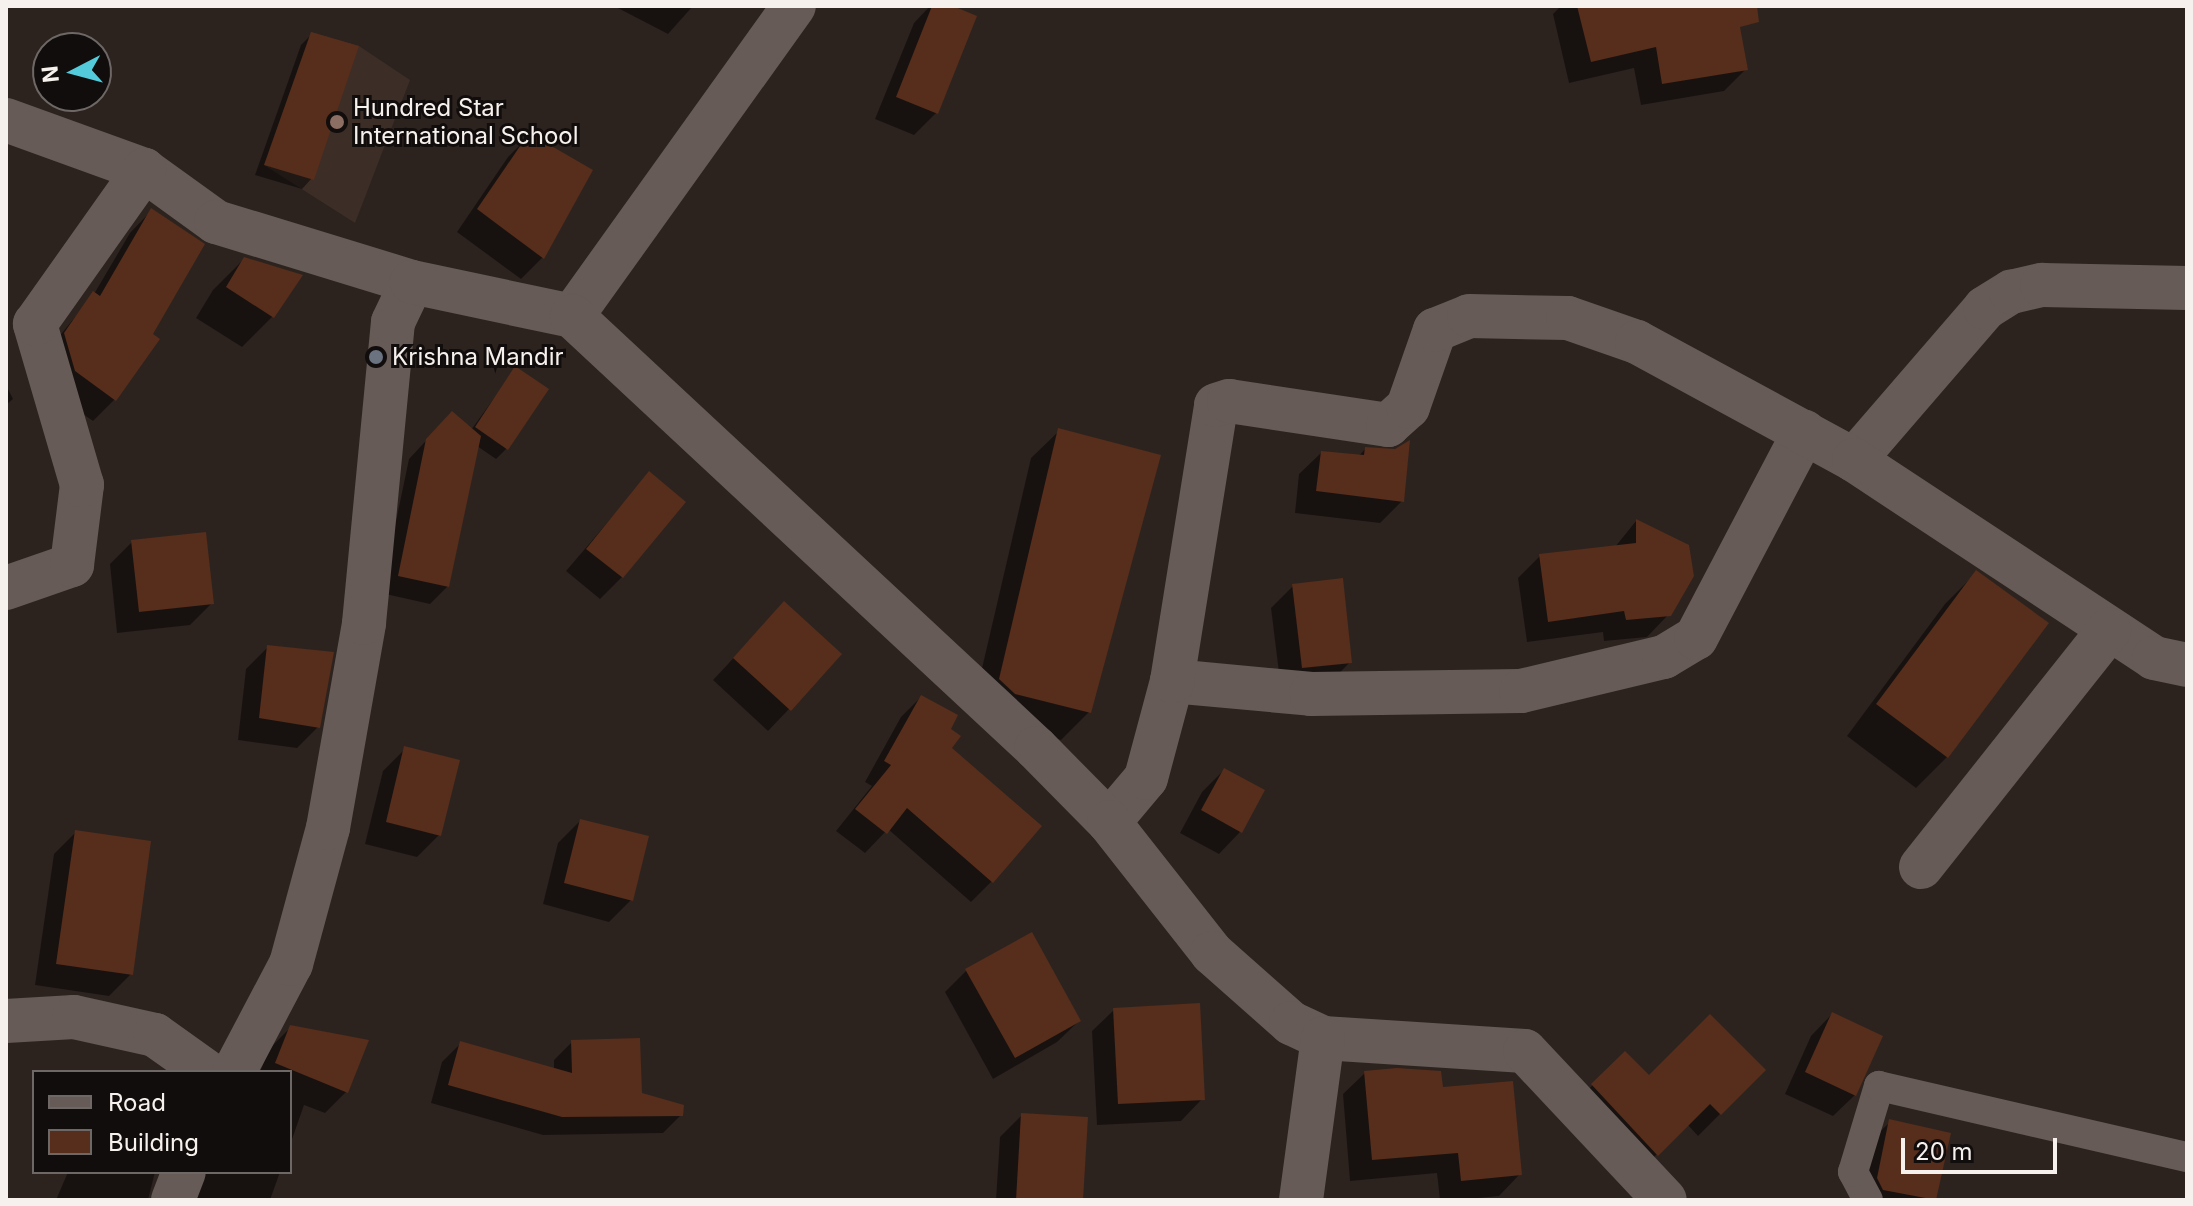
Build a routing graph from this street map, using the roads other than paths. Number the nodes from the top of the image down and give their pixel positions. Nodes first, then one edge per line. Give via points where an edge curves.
1 (794, 6) edge
2 (6, 120) edge
3 (144, 170) junction
4 (412, 282) junction
5 (2187, 288) edge
6 (572, 316) junction
7 (1804, 432) junction
8 (1854, 460) junction
9 (6, 588) edge
10 (2109, 630) junction
11 (2187, 665) edge
12 (1172, 681) junction
13 (1109, 822) junction
14 (1921, 867) dead end
15 (6, 1021) edge
16 (1323, 1038) junction
17 (204, 1070) edge
18 (235, 1070) edge
19 (2187, 1157) edge
20 (183, 1174) edge
21 (173, 1200) edge
22 (1301, 1200) edge
23 (1665, 1200) edge
24 (1868, 1200) edge

1 - 6 street
2 - 3 street
3 - 4 street via 216,222
3 - 9 street via 35,324 82,485 72,565
4 - 6 street
4 - 18 street via 393,322 364,623 328,828 291,964
5 - 8 street via 2042,285 2011,292 1985,308
6 - 13 street
7 - 8 street
7 - 12 street via 1696,638 1664,657 1521,691 1311,694
7 - 12 street via 1637,342 1594,324 1524,314 1469,316 1435,330 1408,407 1388,425 1229,401 1216,405
8 - 10 street
10 - 11 street via 2154,658
10 - 14 street
12 - 13 street via 1146,778
13 - 16 street via 1212,953 1291,1023
15 - 17 street via 74,1017 155,1035
16 - 22 street
16 - 23 street via 1525,1051
19 - 24 lane via 1879,1086 1853,1172
20 - 21 street

